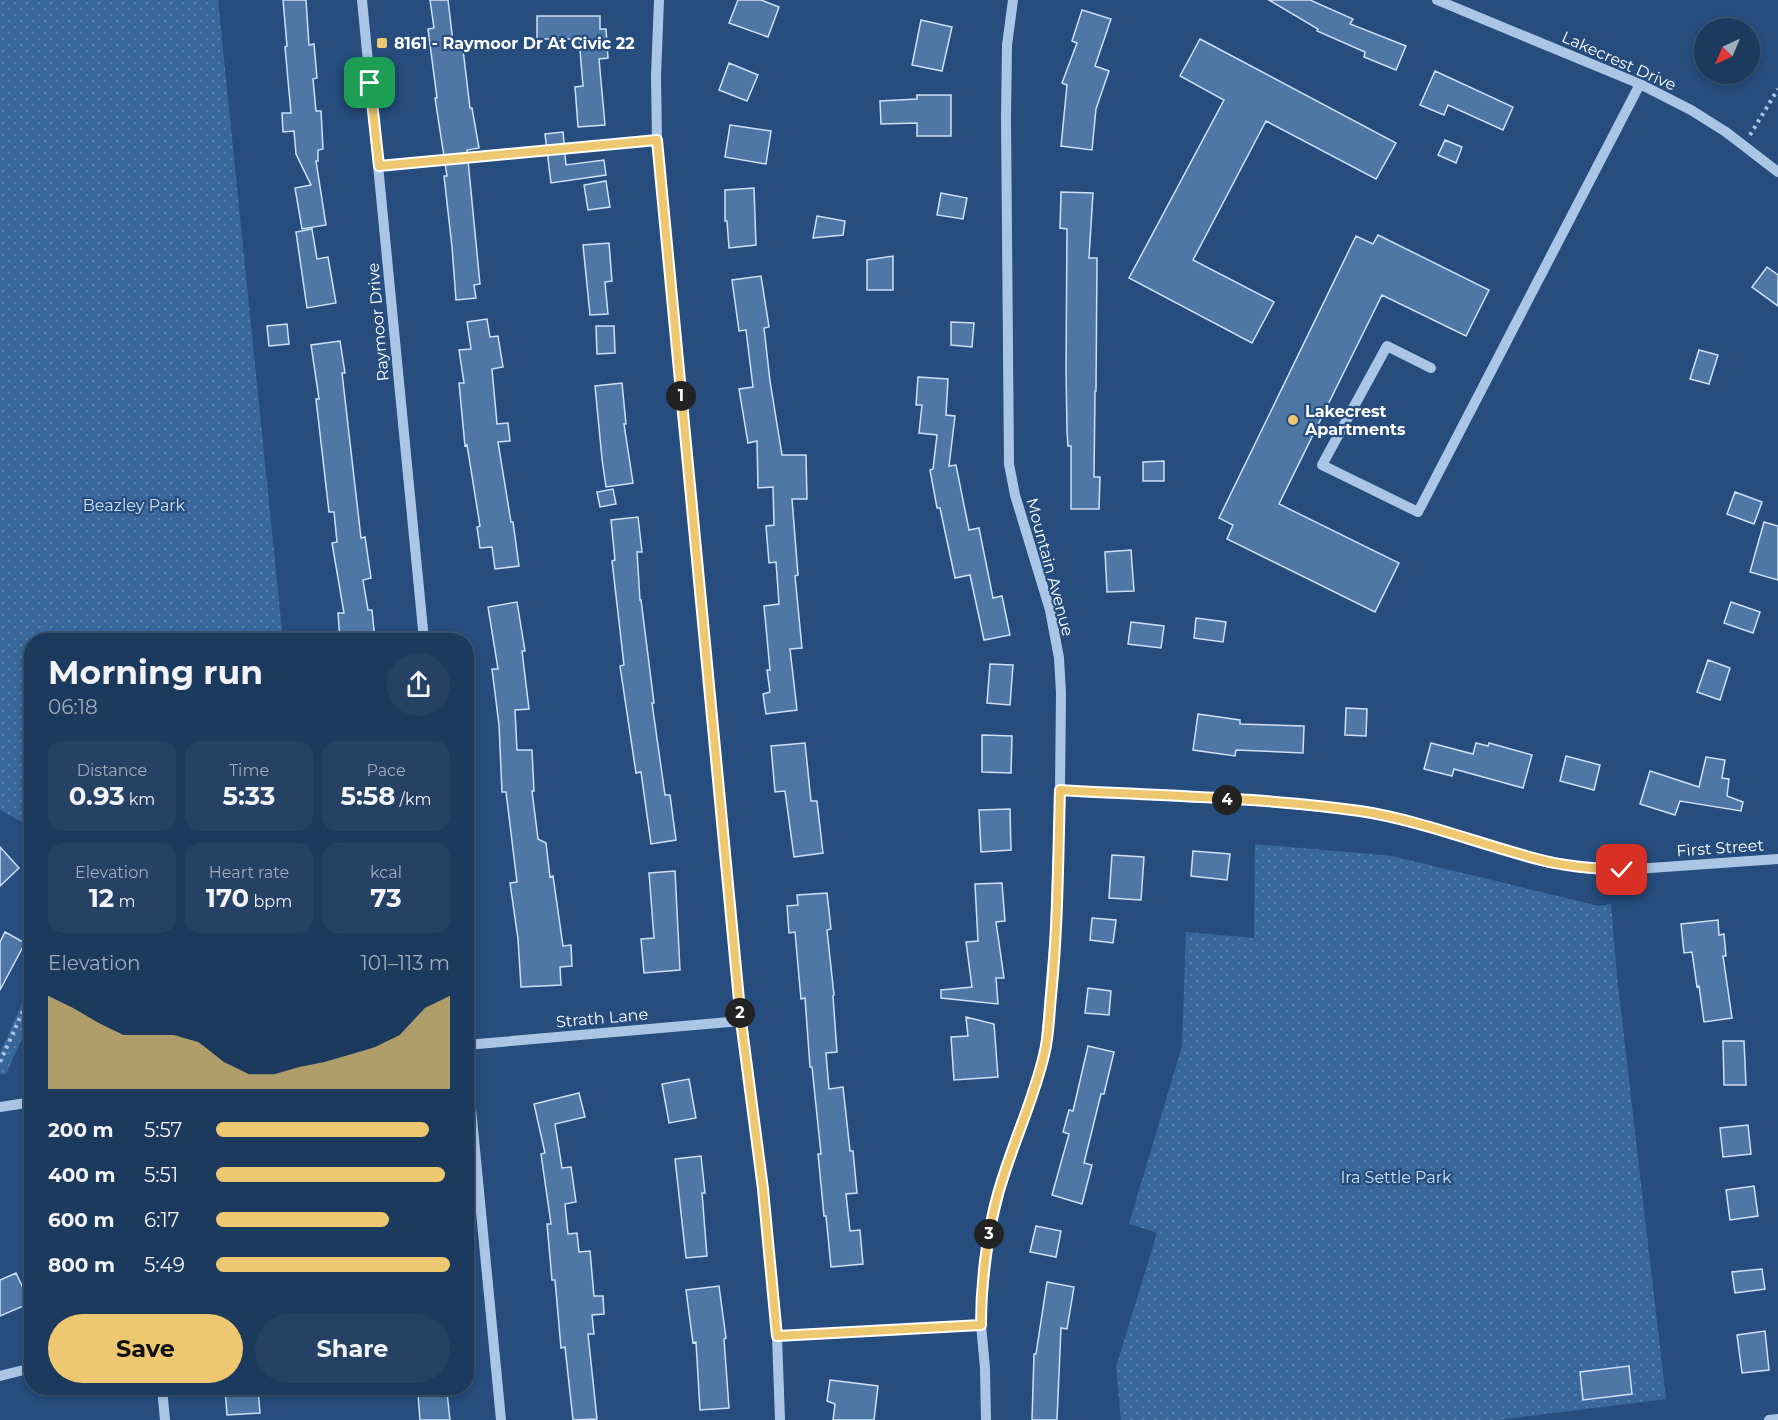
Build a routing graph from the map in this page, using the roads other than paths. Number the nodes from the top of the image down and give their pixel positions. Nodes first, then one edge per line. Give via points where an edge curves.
1 (362, 0) edge
2 (659, 0) edge
3 (1013, 0) edge
4 (1437, 0) edge
5 (1640, 84) junction
6 (1778, 172) edge
7 (1431, 368) dead end
8 (423, 633) edge
9 (1060, 790) junction
10 (1778, 859) edge
11 (1778, 867) edge
12 (741, 1021) junction
13 (474, 1044) edge
14 (24, 1103) edge
15 (0, 1107) edge
16 (474, 1139) edge
17 (24, 1370) edge
18 (0, 1376) edge
19 (163, 1395) edge
20 (1778, 1419) edge
21 (165, 1420) edge
22 (501, 1420) edge
23 (780, 1420) edge
24 (986, 1420) edge
25 (1769, 1420) edge

1 - 8 street, Raymoor Drive
2 - 12 street via 657,140
3 - 9 street, Mountain Avenue via 1007,45 1006,118 1009,464 1050,610 1059,658
4 - 5 street, Lakecrest Drive
5 - 6 street, Lakecrest Drive via 1691,110
5 - 7 street via 1418,512 1322,465 1387,346
9 - 10 street, First Street via 1262,801 1362,811 1584,868 1622,870
9 - 24 street, Mountain Avenue via 1055,934 1045,1053 999,1193 981,1307
10 - 11 street
12 - 13 street, Strath Lane
12 - 23 street via 763,1189 777,1336
14 - 15 street
16 - 22 street
17 - 18 street
19 - 21 street
20 - 25 street

